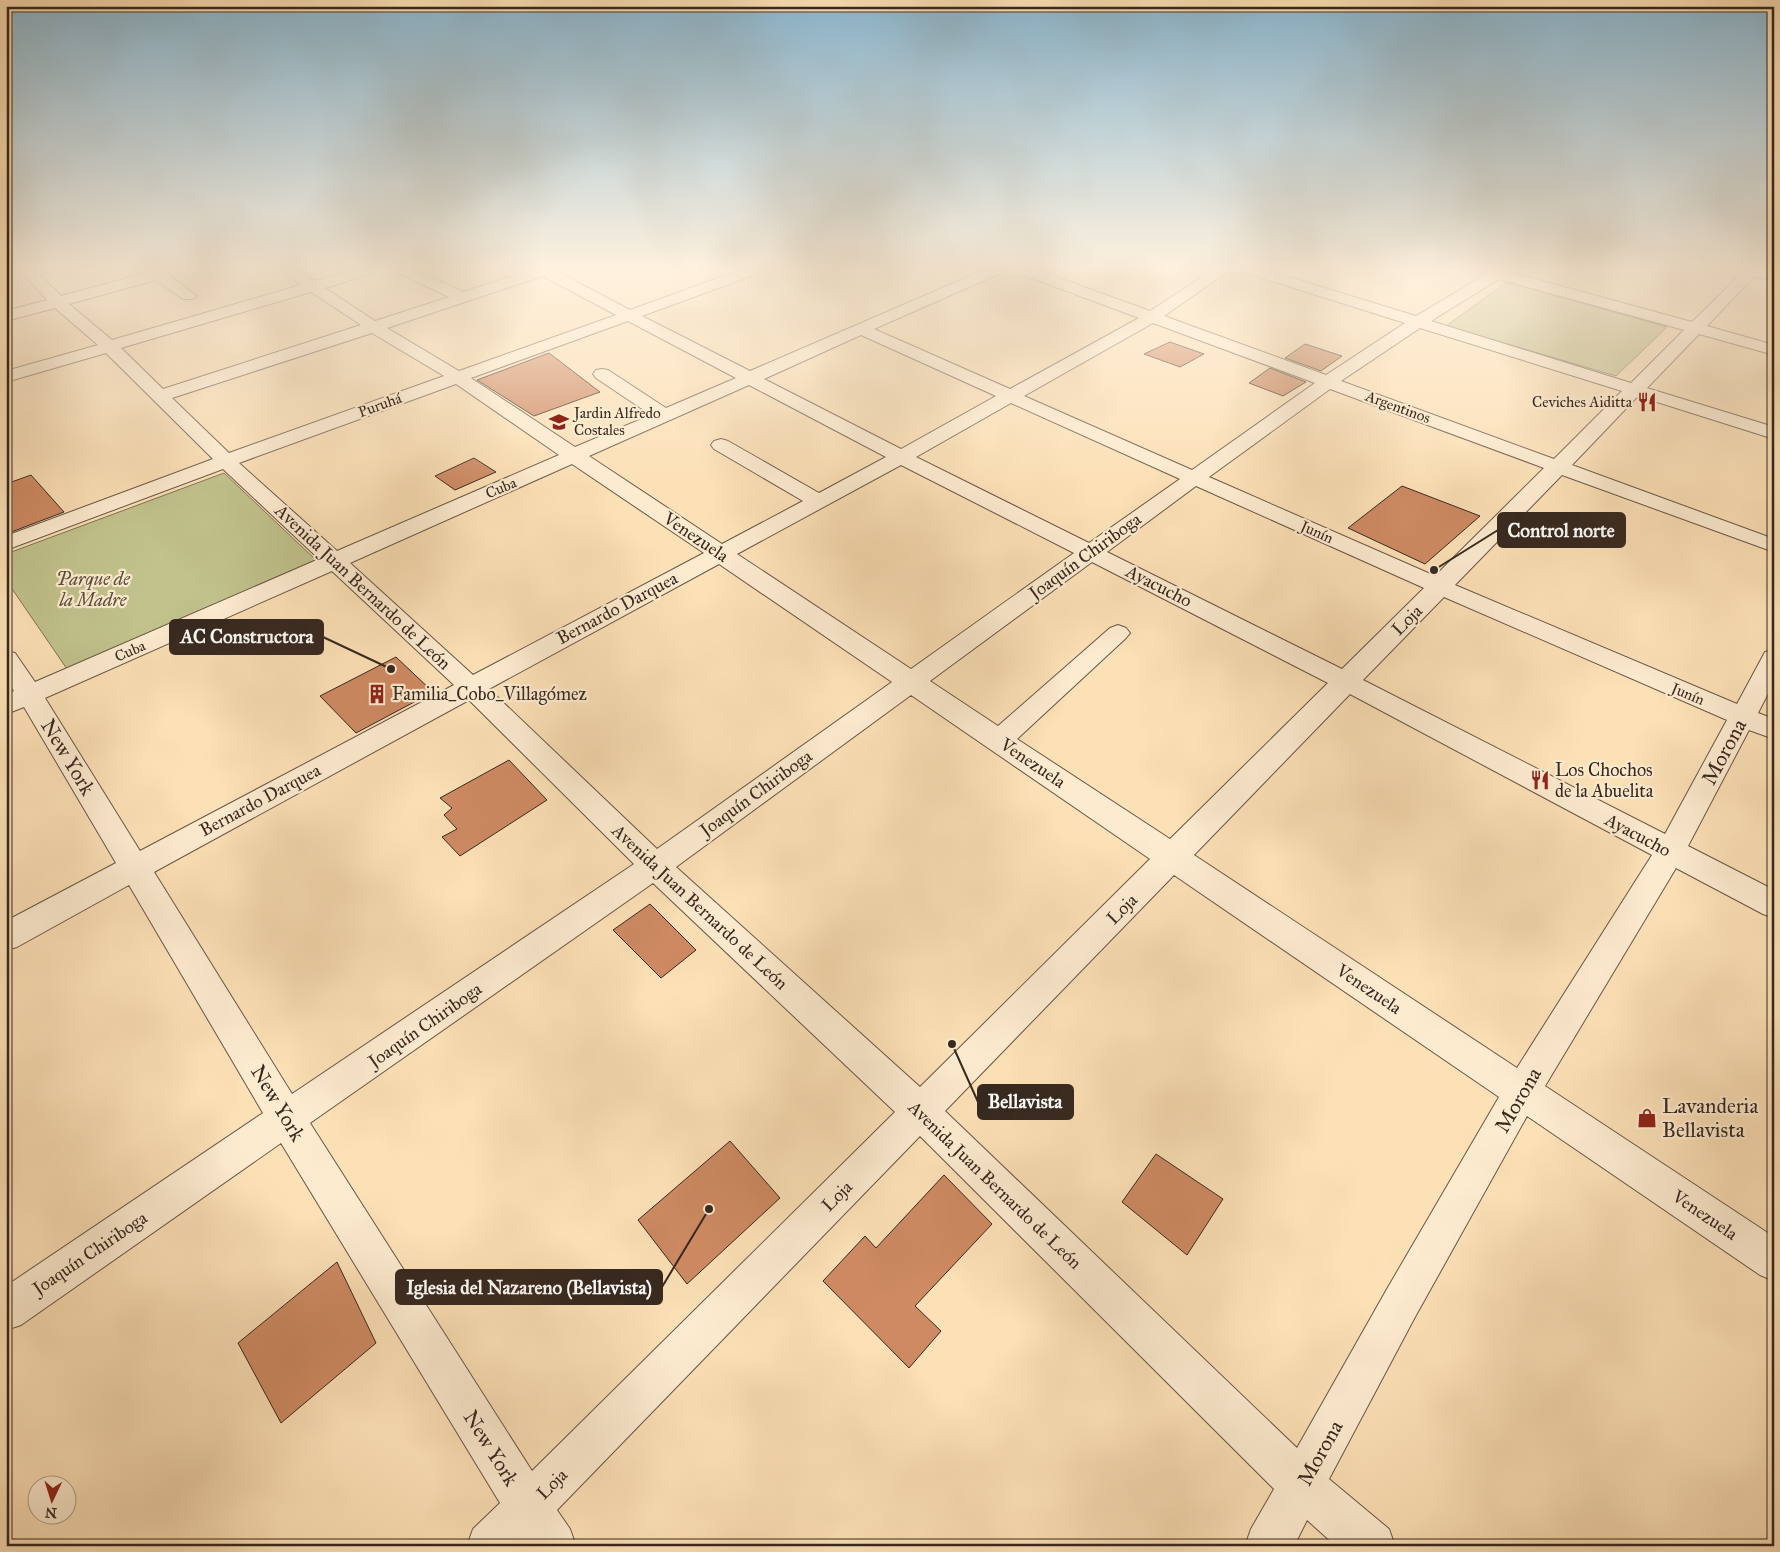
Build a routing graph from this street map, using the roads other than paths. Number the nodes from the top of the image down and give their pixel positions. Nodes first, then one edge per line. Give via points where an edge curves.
1 (105, 342) edge
2 (121, 342) edge
3 (326, 342) edge
4 (400, 342) edge
5 (552, 342) edge
6 (681, 342) edge
7 (834, 342) edge
8 (890, 342) edge
9 (1107, 342) edge
10 (1222, 342) edge
11 (1387, 342) edge
12 (1487, 342) edge
13 (1681, 342) edge
14 (1747, 342) edge
15 (109, 346) junction
16 (1774, 350) edge
17 (602, 374) dead end
18 (6, 377) edge
19 (457, 377) junction
20 (751, 379) junction
21 (1329, 381) junction
22 (1635, 389) junction
23 (161, 396) junction
24 (1012, 396) junction
25 (665, 416) junction
26 (1774, 433) edge
27 (721, 446) dead end
28 (574, 456) junction
29 (901, 457) junction
30 (226, 461) junction
31 (1557, 467) junction
32 (1195, 477) junction
33 (818, 501) junction
34 (6, 544) edge
35 (1774, 546) edge
36 (1090, 552) junction
37 (719, 553) junction
38 (335, 560) junction
39 (1440, 587) junction
40 (1118, 633) dead end
41 (1774, 658) edge
42 (6, 659) edge
43 (910, 681) junction
44 (1347, 682) junction
45 (470, 686) junction
46 (18, 700) edge
47 (1758, 724) edge
48 (998, 740) junction
49 (1670, 852) junction
50 (1173, 857) junction
51 (655, 866) junction
52 (135, 868) junction
53 (1774, 906) edge
54 (6, 937) edge
55 (1522, 1091) junction
56 (921, 1112) junction
57 (288, 1119) junction
58 (1774, 1261) edge
59 (6, 1310) edge
60 (1302, 1485) junction
61 (528, 1507) junction
62 (490, 1546) edge
63 (553, 1546) edge
64 (1268, 1546) edge
65 (1372, 1546) edge

1 - 15 street, Avenida Juan Bernardo de León
2 - 15 street
3 - 23 street
4 - 19 street, Venezuela
5 - 19 street, Puruhá
6 - 20 street, Ayacucho
7 - 20 street, Cuba
8 - 24 street, Junín
9 - 24 street, Bernardo Darquea
10 - 21 street, Argentinos
11 - 21 street, Joaquín Chiriboga
12 - 22 street
13 - 22 street, Loja
14 - 16 street
15 - 18 street
15 - 23 street, Avenida Juan Bernardo de León
17 - 25 street
19 - 28 street, Venezuela
19 - 30 street, Puruhá
20 - 25 street, Cuba
20 - 29 street, Ayacucho
21 - 31 street, Argentinos
21 - 32 street, Joaquín Chiriboga
22 - 26 street
22 - 31 street, Loja
23 - 30 street, Avenida Juan Bernardo de León
24 - 29 street, Bernardo Darquea
24 - 32 street, Junín
25 - 28 street, Cuba
27 - 33 street
28 - 37 street, Venezuela
28 - 38 street, Cuba
29 - 33 street, Bernardo Darquea
29 - 36 street, Ayacucho
30 - 34 street, Puruhá
30 - 38 street, Avenida Juan Bernardo de León
31 - 35 street, Argentinos
31 - 39 street, Loja
32 - 36 street, Joaquín Chiriboga
32 - 39 street, Junín
33 - 37 street, Bernardo Darquea
36 - 43 street, Joaquín Chiriboga
36 - 44 street, Ayacucho
37 - 43 street, Venezuela
37 - 45 street, Bernardo Darquea
38 - 45 street, Avenida Juan Bernardo de León
38 - 46 street, Cuba
39 - 44 street, Loja
39 - 47 street, Junín
40 - 48 street
41 - 47 street, Morona
42 - 46 street, New York
43 - 48 street, Venezuela
43 - 51 street, Joaquín Chiriboga
44 - 49 street, Ayacucho
44 - 50 street, Loja
45 - 51 street, Avenida Juan Bernardo de León
45 - 52 street, Bernardo Darquea
46 - 52 street, New York
47 - 49 street, Morona
48 - 50 street, Venezuela
49 - 53 street, Ayacucho
49 - 55 street, Morona
50 - 55 street, Venezuela
50 - 56 street, Loja
51 - 56 street, Avenida Juan Bernardo de León
51 - 57 street, Joaquín Chiriboga
52 - 54 street, Bernardo Darquea
52 - 57 street, New York
55 - 58 street, Venezuela
55 - 60 street, Morona
56 - 60 street, Avenida Juan Bernardo de León
56 - 61 street, Loja
57 - 59 street, Joaquín Chiriboga
57 - 61 street, New York
60 - 64 street, Morona
60 - 65 street, Avenida Juan Bernardo de León
61 - 62 street, Loja
61 - 63 street, New York

